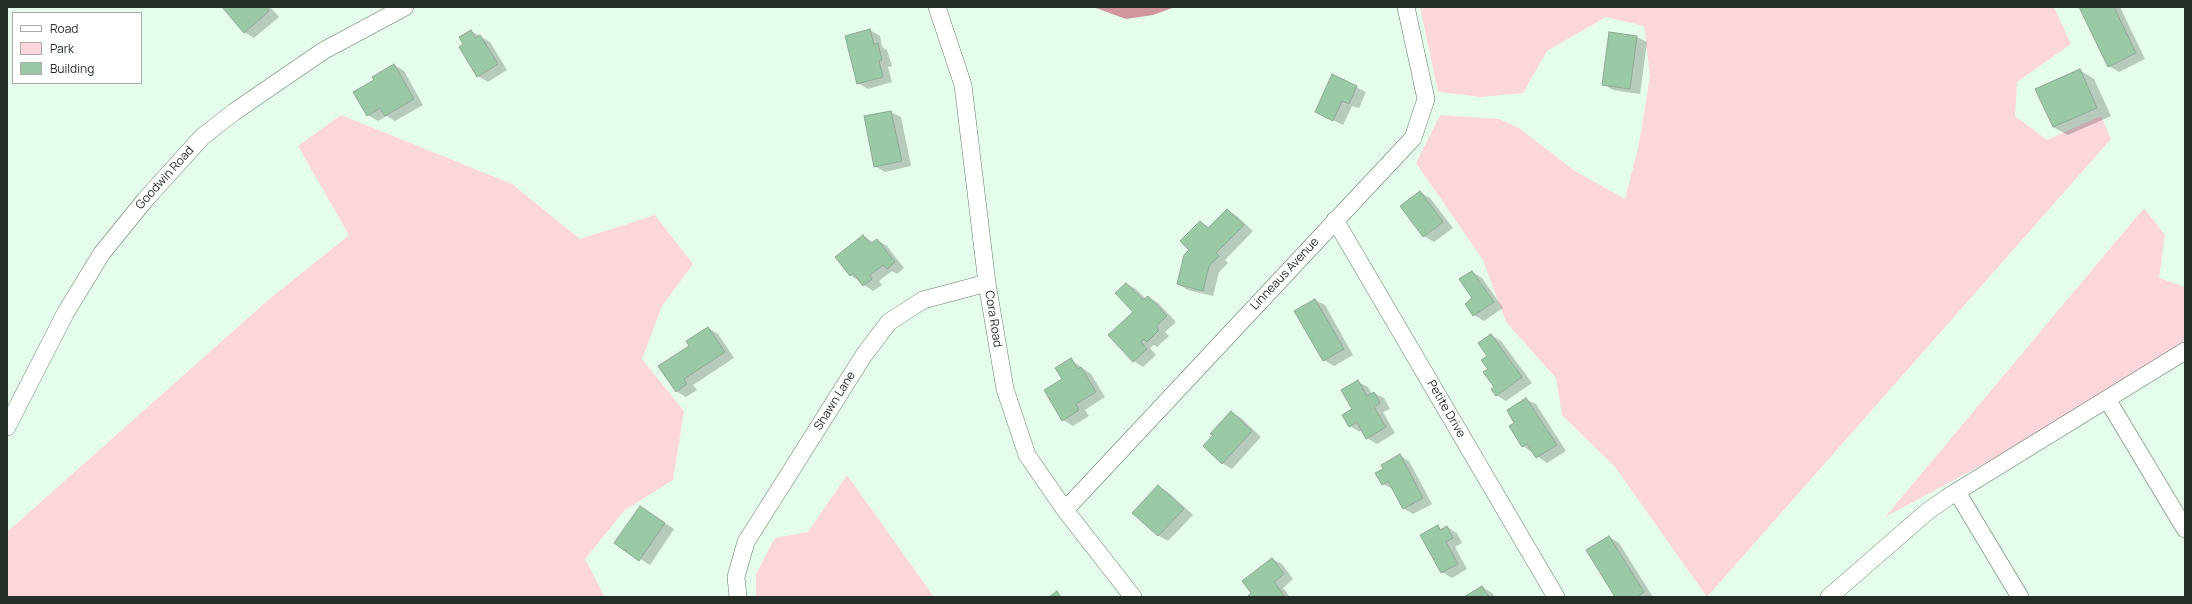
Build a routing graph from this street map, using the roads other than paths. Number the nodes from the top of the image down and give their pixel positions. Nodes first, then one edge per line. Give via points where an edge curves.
1 (405, 7) edge
2 (937, 7) edge
3 (1406, 7) edge
4 (1335, 220) junction
5 (987, 283) junction
6 (2185, 351) edge
7 (2107, 399) junction
8 (7, 427) edge
9 (1957, 492) junction
10 (1065, 510) junction
11 (2185, 529) edge
12 (738, 597) edge
13 (1133, 597) edge
14 (1556, 597) edge
15 (1829, 597) edge
16 (2020, 597) edge

1 - 8 street, Goodwin Road via 323,51 202,137 145,200 102,253 62,319
2 - 5 street, Cora Road via 963,85
3 - 4 street, Linneaus Avenue via 1426,99 1413,138
4 - 10 street, Linneaus Avenue
4 - 14 street, Petite Drive
5 - 10 street, Cora Road via 1005,389 1027,455
5 - 12 street, Shawn Lane via 923,300 889,322 864,355 746,542 736,577
6 - 7 street
7 - 9 street
7 - 11 street
9 - 15 street via 1928,511
9 - 16 street
10 - 13 street, Cora Road

